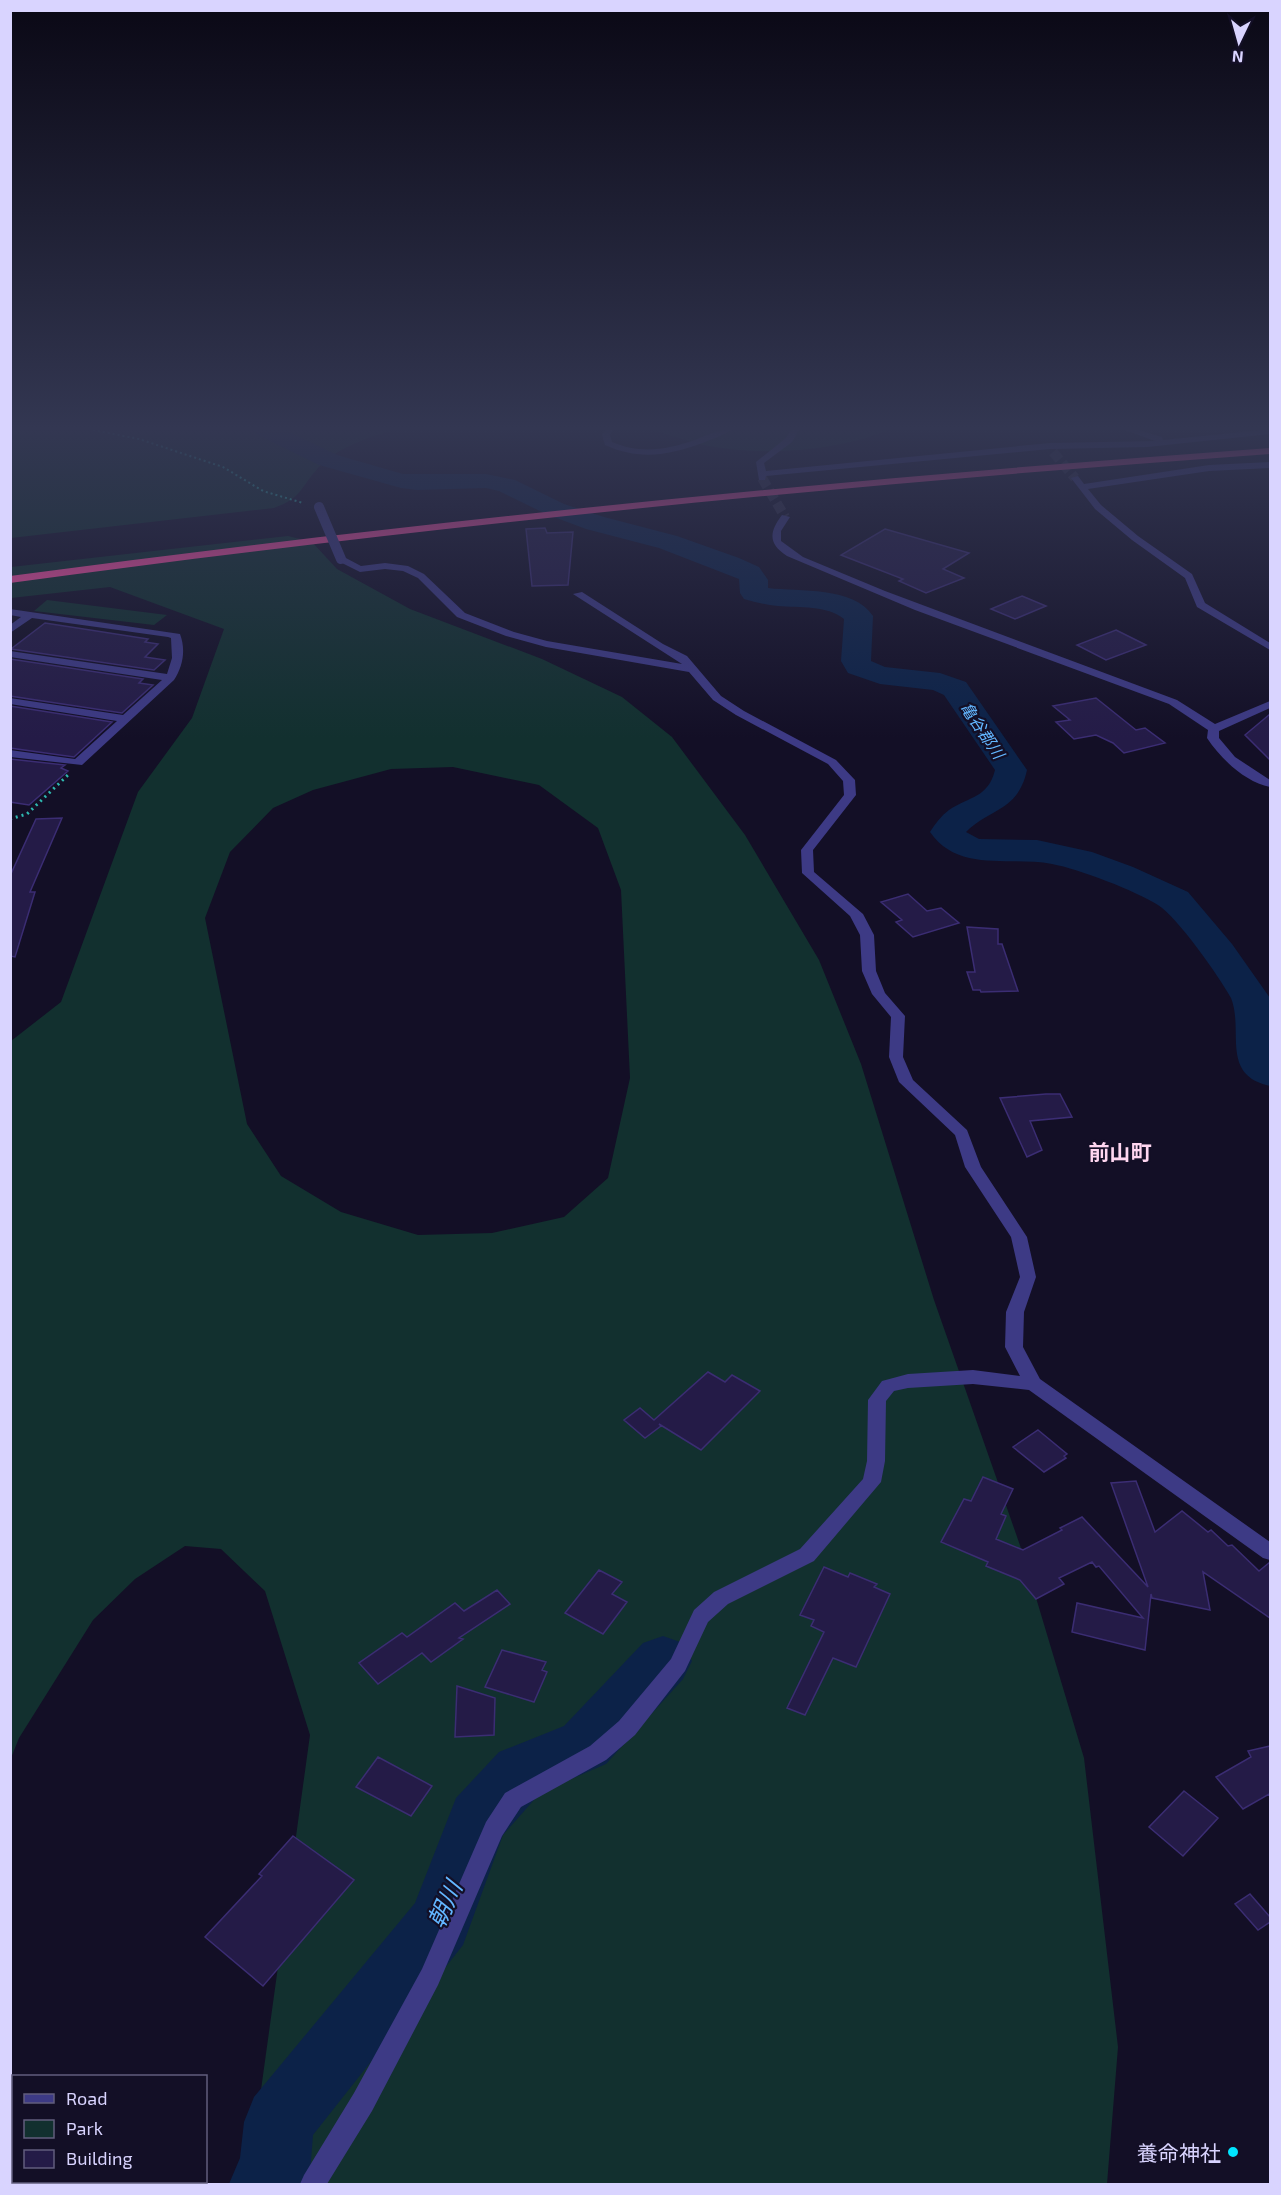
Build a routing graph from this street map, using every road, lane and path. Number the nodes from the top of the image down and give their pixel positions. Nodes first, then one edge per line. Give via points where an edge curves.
1 (330, 532) edge
2 (341, 532) edge
3 (775, 532) tunnel mouth
4 (1129, 532) edge
5 (199, 549) junction
6 (10, 570) edge
7 (10, 580) edge
8 (579, 594) dead end
9 (10, 612) edge
10 (30, 615) junction
11 (10, 630) edge
12 (1270, 647) edge
13 (10, 654) edge
14 (693, 669) junction
15 (170, 678) junction
16 (10, 701) edge
17 (1270, 704) edge
18 (125, 719) junction
19 (1214, 729) junction
20 (10, 753) edge
21 (78, 763) junction
22 (1270, 784) edge
23 (10, 819) edge
24 (1033, 1383) junction
25 (1270, 1552) edge
26 (313, 2184) edge

1 - 14 street, bridge via 341,559 360,569 405,568 421,576 461,615 510,634 546,644
2 - 5 highway
3 - 19 street via 780,547 815,566 905,604 1173,702
4 - 12 street via 1189,576 1201,605
5 - 6 highway
5 - 7 highway
8 - 14 street via 683,658
9 - 10 street
10 - 11 street
10 - 15 street via 176,636 179,660
13 - 15 street
14 - 24 street via 717,698 832,762 849,780 850,795 807,850 808,873 856,914 867,935 869,971 879,994 898,1016 896,1057 906,1082 962,1133 973,1167 1019,1238 1028,1277 1015,1312 1014,1347
15 - 18 street
16 - 18 street
17 - 19 street
18 - 21 street
19 - 22 street via 1218,748 1238,767
20 - 21 street
21 - 23 path via 27,814
24 - 25 street
24 - 26 street via 973,1377 888,1386 877,1400 872,1482 807,1556 721,1598 701,1616 678,1665 627,1728 598,1753 513,1800 494,1829 430,1977 363,2102

